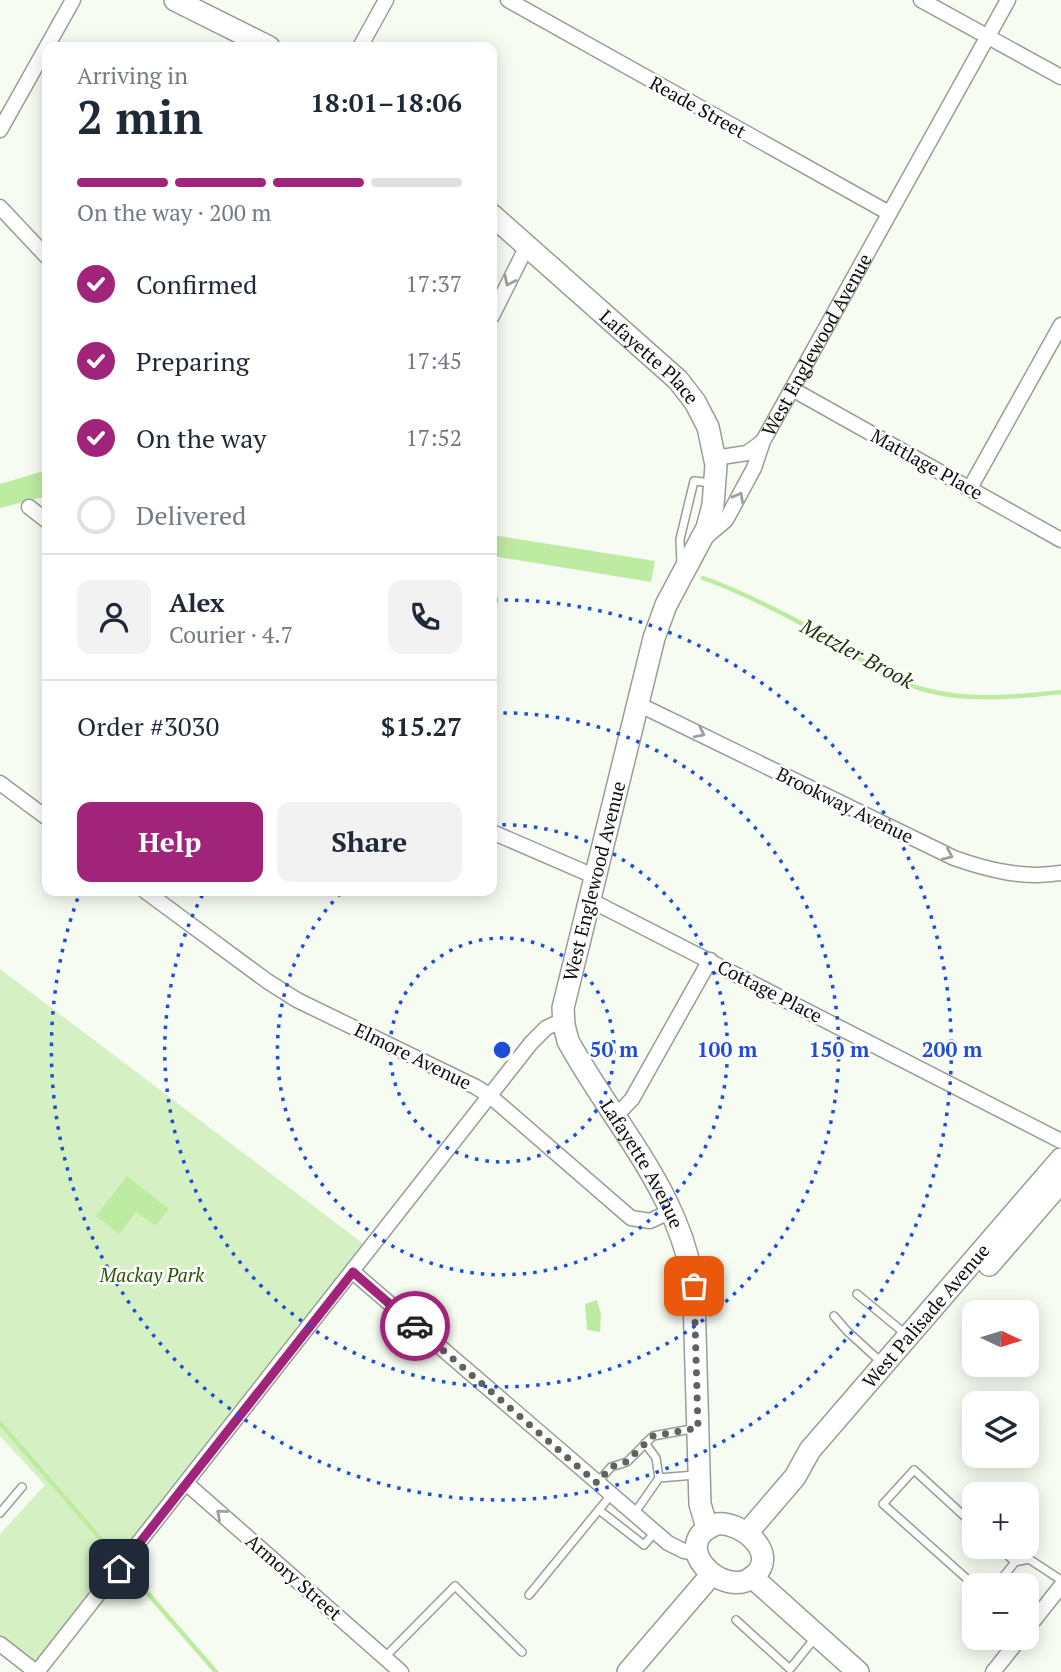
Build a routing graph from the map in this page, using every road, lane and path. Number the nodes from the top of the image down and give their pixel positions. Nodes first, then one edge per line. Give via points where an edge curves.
1 (73, 0) edge
2 (386, 0) edge
3 (508, 0) edge
4 (921, 0) edge
5 (1008, 0) edge
6 (181, 1) edge
7 (988, 37) junction
8 (49, 42) edge
9 (252, 42) edge
10 (363, 42) edge
11 (42, 55) edge
12 (1061, 78) edge
13 (0, 130) edge
14 (0, 207) edge
15 (889, 213) junction
16 (497, 219) edge
17 (527, 246) junction
18 (42, 252) edge
19 (497, 306) edge
20 (1061, 325) edge
21 (792, 389) junction
22 (763, 441) junction
23 (715, 458) junction
24 (716, 483) junction
25 (970, 488) junction
26 (29, 507) dead end
27 (42, 517) edge
28 (1061, 540) edge
29 (699, 543) junction
30 (681, 575) junction
31 (638, 704) junction
32 (0, 783) edge
33 (42, 814) edge
34 (497, 834) edge
35 (1061, 873) edge
36 (596, 877) junction
37 (152, 896) edge
38 (590, 900) junction
39 (710, 960) junction
40 (563, 1020) junction
41 (490, 1096) junction
42 (615, 1117) junction
43 (1061, 1140) edge
44 (1061, 1159) edge
45 (1061, 1182) edge
46 (671, 1211) junction
47 (353, 1272) junction
48 (857, 1294) dead end
49 (834, 1316) dead end
50 (899, 1352) junction
51 (698, 1428) junction
52 (645, 1443) junction
53 (699, 1475) junction
54 (659, 1478) junction
55 (186, 1483) junction
56 (597, 1483) junction
57 (22, 1487) dead end
58 (611, 1495) junction
59 (599, 1510) junction
60 (0, 1513) edge
61 (634, 1514) junction
62 (962, 1514) edge
63 (707, 1528) junction
64 (655, 1532) junction
65 (747, 1533) junction
66 (697, 1553) junction
67 (1012, 1559) edge
68 (1015, 1562) junction
69 (1006, 1573) edge
70 (712, 1574) junction
71 (962, 1574) edge
72 (752, 1577) junction
73 (1061, 1580) edge
74 (1061, 1586) edge
75 (529, 1595) dead end
76 (1039, 1614) edge
77 (736, 1620) dead end
78 (817, 1635) junction
79 (0, 1644) edge
80 (1010, 1650) edge
81 (522, 1652) dead end
82 (384, 1657) junction
83 (788, 1670) edge
84 (36, 1672) edge
85 (401, 1672) edge
86 (628, 1672) edge
87 (858, 1672) edge
88 (993, 1672) edge

1 - 8 street
2 - 10 street
3 - 15 street, Reade Street
4 - 7 street
5 - 7 street, West Englewood Avenue
6 - 9 street
7 - 12 street
7 - 15 street, West Englewood Avenue
11 - 13 street
14 - 18 street
15 - 21 street, West Englewood Avenue
16 - 17 street, Lafayette Place
17 -> 19 street
17 - 23 street, Lafayette Place via 685,388 708,427
20 - 25 street
21 - 22 street, West Englewood Avenue
21 - 25 street, Mattlage Place
22 - 23 street via 747,453
29 -> 22 street, West Englewood Avenue via 726,520
23 - 24 street, Lafayette Place
24 - 29 street, Lafayette Place
24 - 30 lane via 694,481 680,539
25 - 28 street, Mattlage Place
26 - 27 street
29 - 30 street, West Englewood Avenue
30 - 31 street, West Englewood Avenue via 658,627
31 -> 35 street, Brookway Avenue via 954,858 1004,873
31 - 36 street, West Englewood Avenue
32 - 33 street
34 - 36 street
36 - 38 street, West Englewood Avenue
37 - 41 street, Elmore Avenue via 277,988
38 - 39 street, Cottage Place
38 - 40 street, West Englewood Avenue via 565,995
39 - 42 street via 632,1099
39 - 43 street, Cottage Place
40 - 41 street via 538,1035
40 - 42 street, Lafayette Avenue via 568,1041
41 - 46 street, Elmore Avenue via 631,1218 650,1221
41 - 47 street
42 - 46 street, Lafayette Avenue
44 - 50 street, West Palisade Avenue
45 - 50 street, West Palisade Avenue
46 - 51 street, Lafayette Avenue via 692,1275
47 - 55 street
47 - 56 street
48 - 50 lane
49 - 50 lane via 847,1331
50 - 65 street, West Palisade Avenue via 822,1457 795,1477
51 - 52 lane via 653,1436
51 - 53 street, Lafayette Avenue
52 - 54 lane via 656,1458
52 - 56 lane
53 - 54 lane
53 - 63 street, Lafayette Avenue
54 - 61 lane
82 -> 55 street, Armory Street
55 - 84 street
56 - 58 street
57 - 60 lane
58 - 59 lane
58 - 61 street
59 - 64 lane via 644,1545
59 - 75 lane
61 - 64 street
62 - 71 lane via 914,1470 883,1504
63 - 65 street via 727,1524
63 - 66 street via 699,1538
64 - 66 street via 675,1548
65 - 72 street via 761,1555 760,1569
66 - 70 street
67 - 68 lane
68 - 69 lane
68 - 73 lane via 1029,1559
70 - 72 street via 729,1581
70 - 86 street
72 - 78 street
74 - 76 street
77 - 83 lane
78 - 83 lane
78 - 87 street
79 - 84 street
80 - 88 street
81 - 82 lane via 455,1586
82 - 85 street, Armory Street

